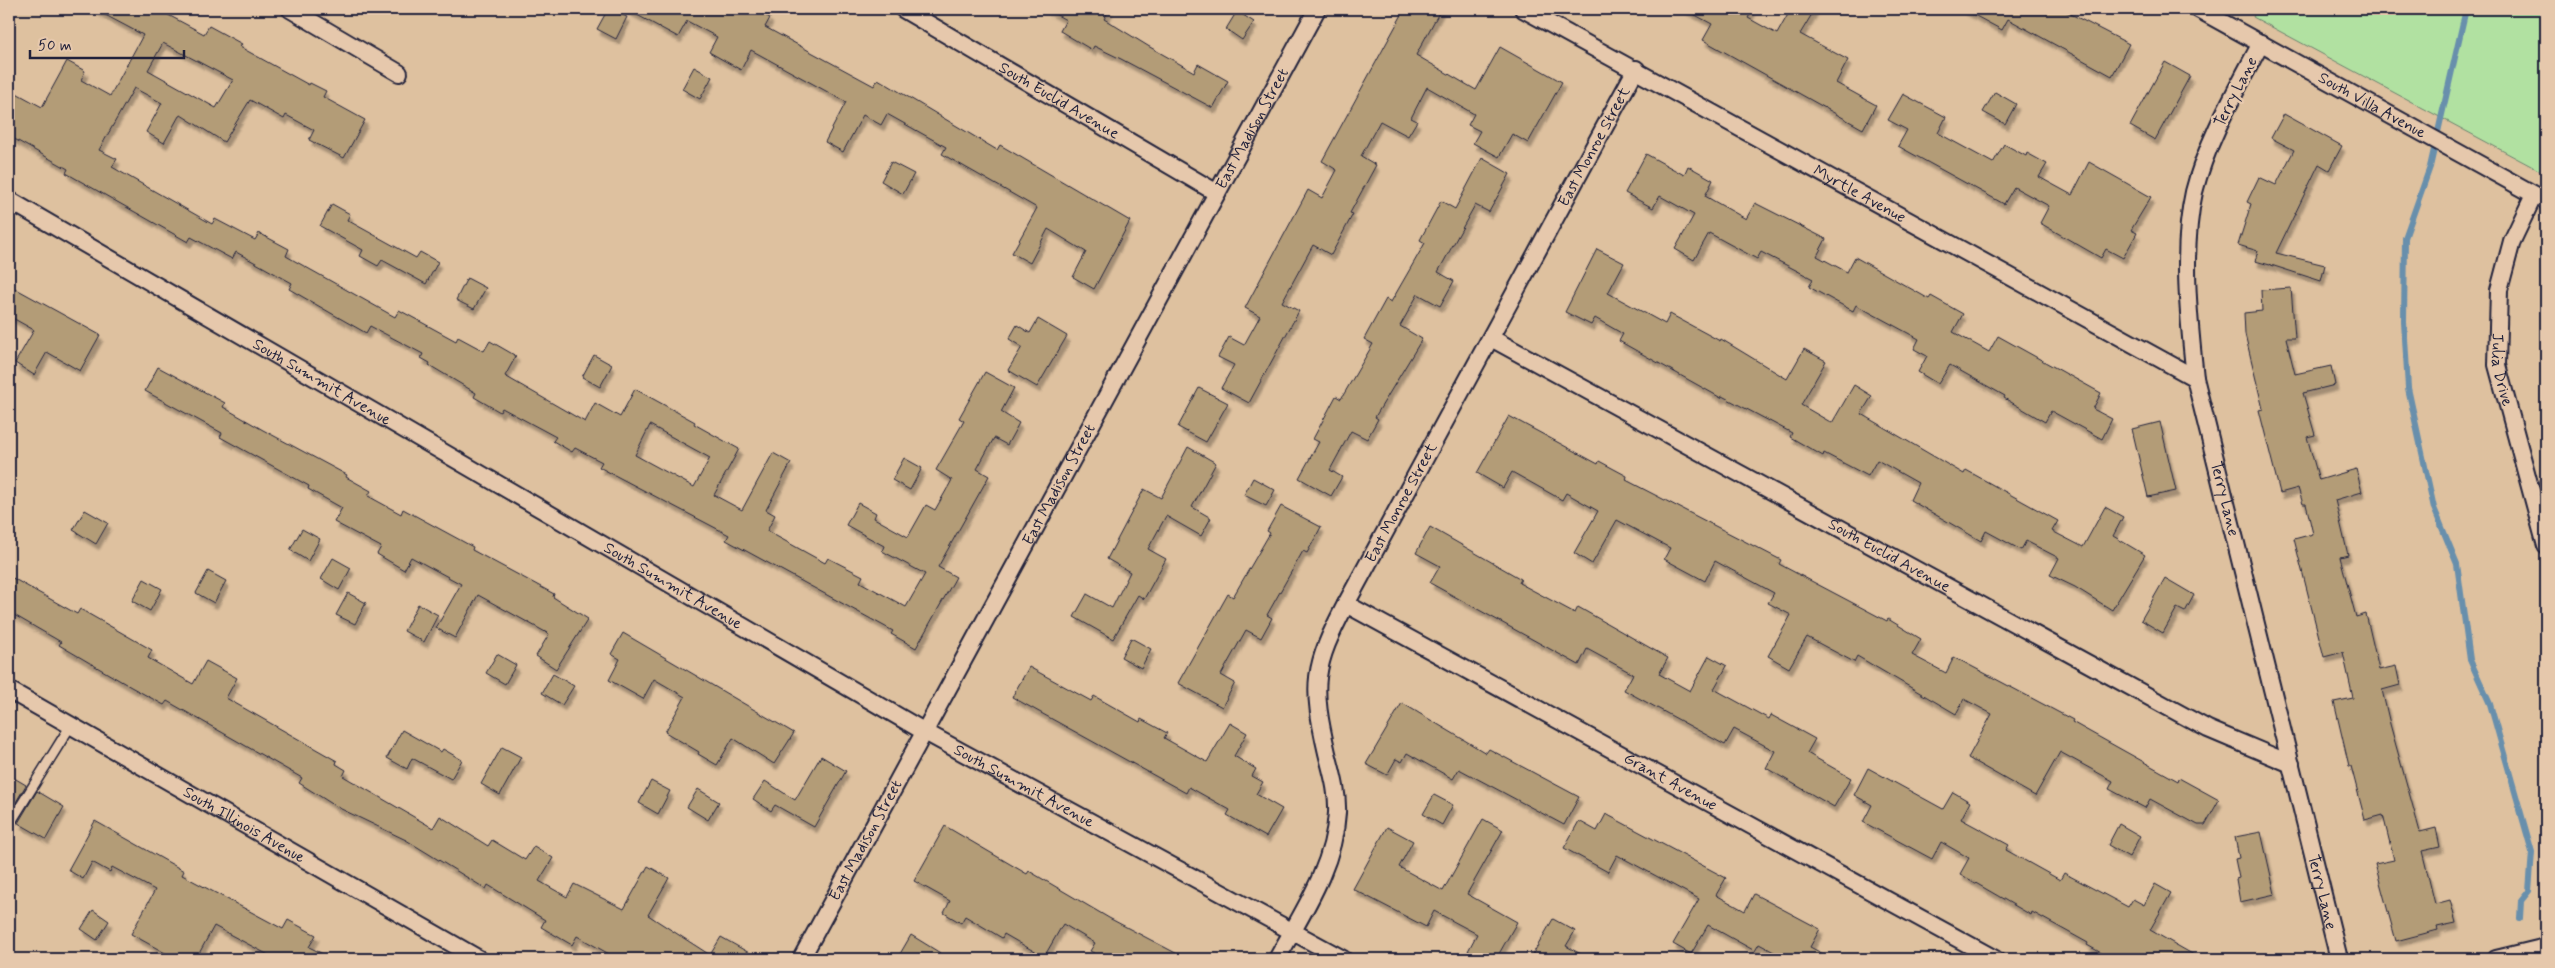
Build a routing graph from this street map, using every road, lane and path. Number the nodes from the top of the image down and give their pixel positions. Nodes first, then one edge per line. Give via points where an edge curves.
1 (290, 9) edge
2 (903, 9) edge
3 (1317, 9) edge
4 (1524, 9) edge
5 (2198, 9) edge
6 (2261, 44) junction
7 (1636, 69) junction
8 (399, 73) dead end
9 (1217, 193) junction
10 (2540, 198) edge
11 (9, 200) edge
12 (1491, 338) junction
13 (2195, 378) junction
14 (2546, 546) edge
15 (1346, 604) junction
16 (9, 690) edge
17 (71, 725) junction
18 (925, 732) junction
19 (2291, 764) junction
20 (9, 825) edge
21 (1292, 931) junction
22 (2546, 947) edge
23 (1990, 958) edge
24 (479, 959) edge
25 (801, 959) edge
26 (1277, 959) edge
27 (1343, 959) edge
28 (2339, 959) edge
29 (2496, 959) edge

1 - 8 street
2 - 9 street, South Euclid Avenue
3 - 9 street, East Madison Street
4 - 7 street, Myrtle Avenue
5 - 6 street, South Villa Avenue
6 - 10 street, South Villa Avenue
6 - 13 street, Terry Lane via 2216,132 2194,193 2189,229 2187,302
7 - 12 street, East Monroe Street
7 - 13 street, Myrtle Avenue
9 - 18 street, East Madison Street
10 - 14 street, Julia Drive via 2512,241 2499,290 2496,318 2497,365
11 - 18 street, South Summit Avenue
12 - 15 street, East Monroe Street
12 - 19 street, South Euclid Avenue via 2208,729
13 - 19 street, Terry Lane
15 - 21 street, East Monroe Street via 1322,653 1317,671 1319,719 1336,791 1332,842 1323,874
15 - 23 street, Grant Avenue
16 - 17 street, South Illinois Avenue
17 - 20 lane
17 - 24 street, South Illinois Avenue
18 - 21 street, South Summit Avenue
18 - 25 street, East Madison Street
19 - 28 street, Terry Lane
21 - 26 street, East Monroe Street
21 - 27 street, South Summit Avenue
22 - 29 street

